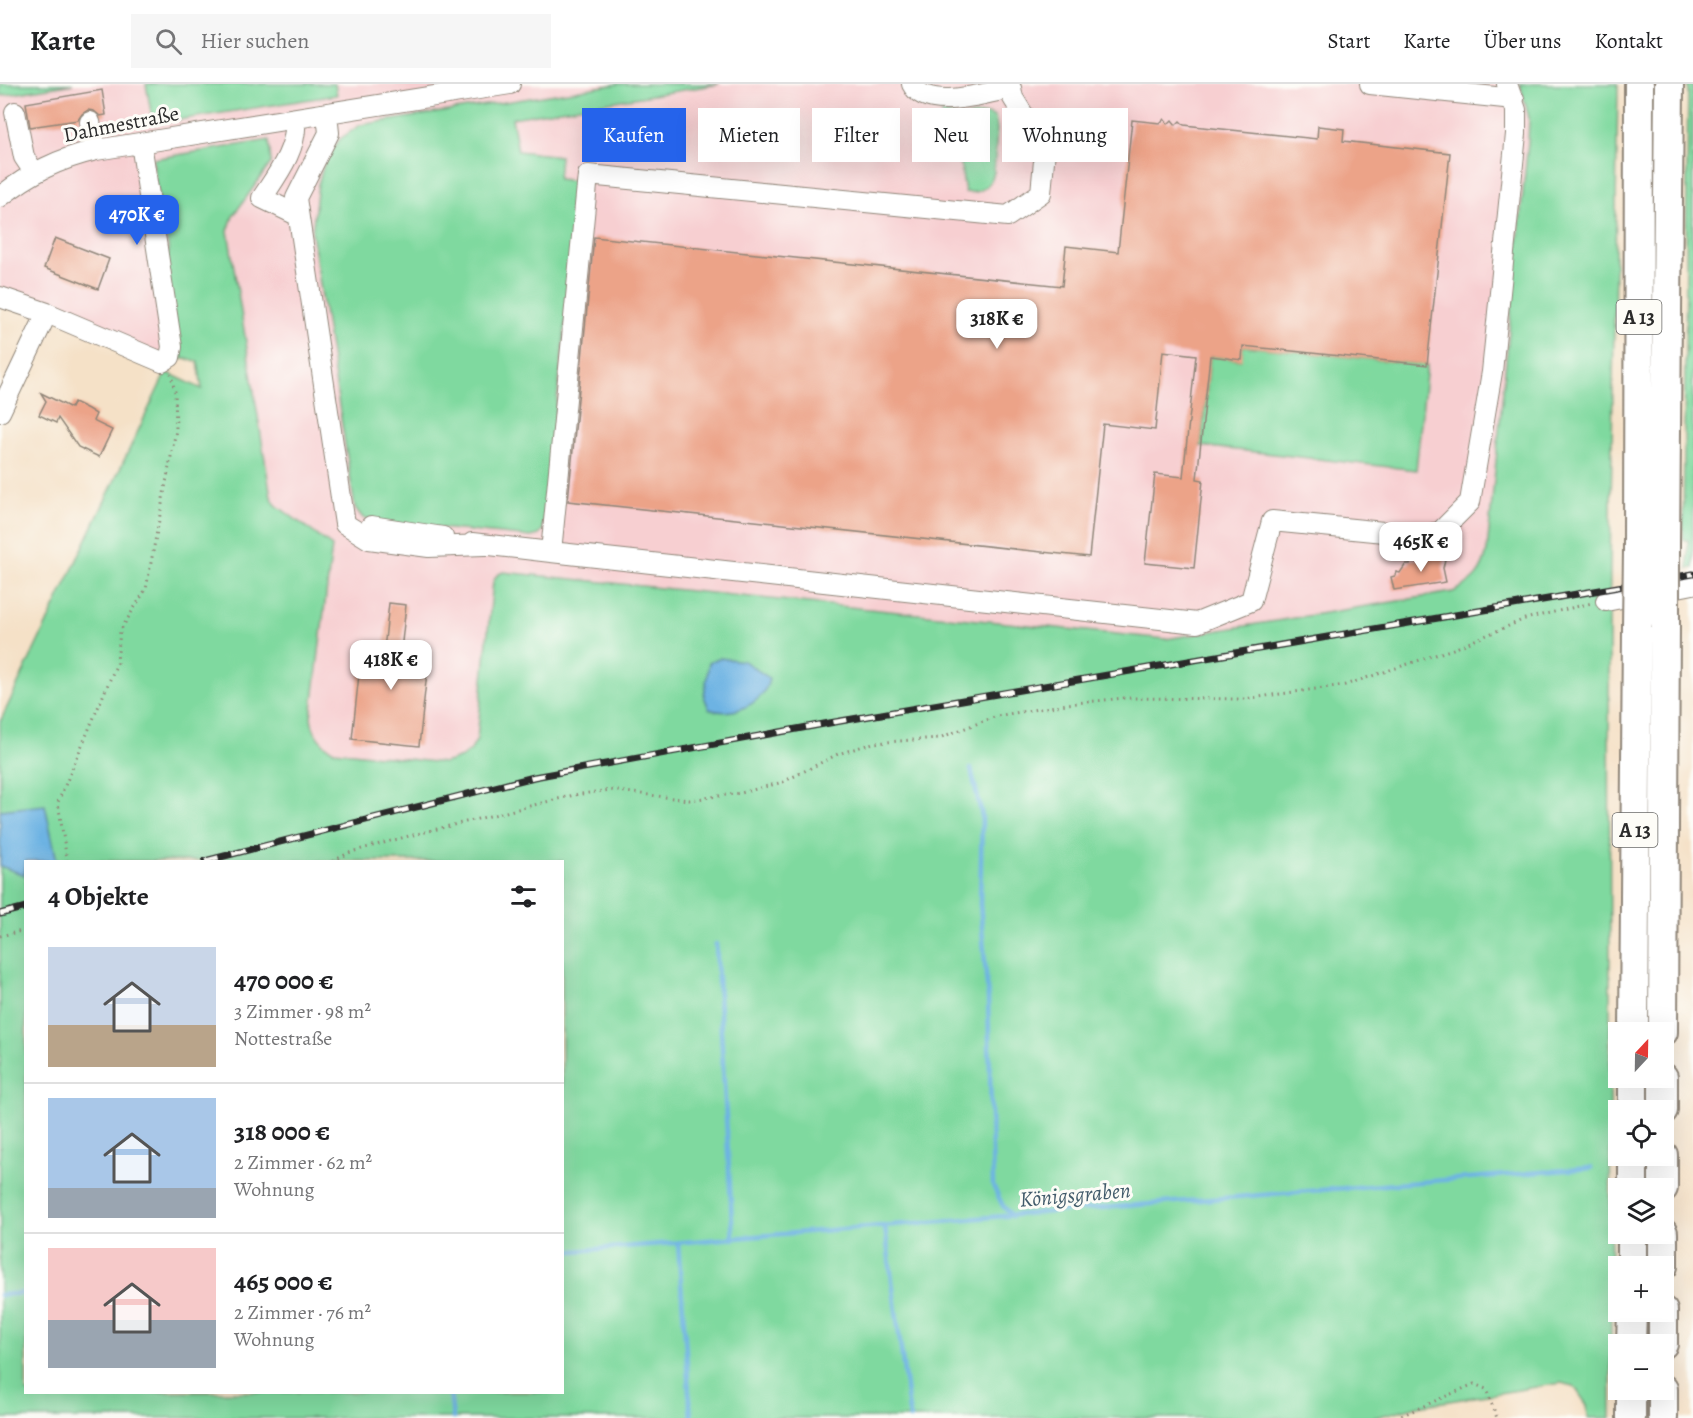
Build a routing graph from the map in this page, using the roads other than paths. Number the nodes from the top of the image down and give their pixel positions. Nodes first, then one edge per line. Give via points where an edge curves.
1 (510, 84) edge
2 (912, 84) edge
3 (1370, 84) edge
4 (1640, 84) edge
5 (1669, 84) edge
6 (1012, 86) edge
7 (1511, 91) edge
8 (15, 112) dead end
9 (327, 114) junction
10 (295, 119) junction
11 (90, 122) dead end
12 (141, 143) junction
13 (96, 150) junction
14 (34, 172) junction
15 (0, 197) edge
16 (297, 215) junction
17 (0, 297) edge
18 (47, 313) junction
19 (0, 412) edge
20 (551, 552) junction
21 (1693, 584) edge
22 (1606, 601) road end
23 (1634, 1022) edge
24 (1663, 1022) edge
25 (1631, 1400) edge
26 (1663, 1400) edge
27 (1631, 1418) edge
28 (1663, 1418) edge

1 - 9 street, Dahmestraße
2 - 6 street via 925,98 938,100
3 - 7 street
4 - 23 highway, A 13, bridge
5 - 24 highway, A 13, bridge
6 - 20 street via 1013,98 1045,150 1041,193 1008,216 588,174
7 - 20 street via 1516,134 1492,372 1470,502 1441,531 1424,536 1272,521 1251,601 1197,623
8 - 14 street via 24,157
9 - 10 street, Dahmestraße
9 - 16 street via 329,133 296,198
10 - 12 street, Dahmestraße
10 - 16 street via 296,130 283,168 262,198
11 - 13 street
12 - 13 street, Dahmestraße
12 - 18 street via 172,347 165,361
13 - 14 street, Dahmestraße
14 - 15 street, Dahmestraße
16 - 20 street via 345,524 369,539 429,547 484,545
17 - 18 street
18 - 19 street
21 - 22 street
25 - 27 highway
26 - 28 highway

